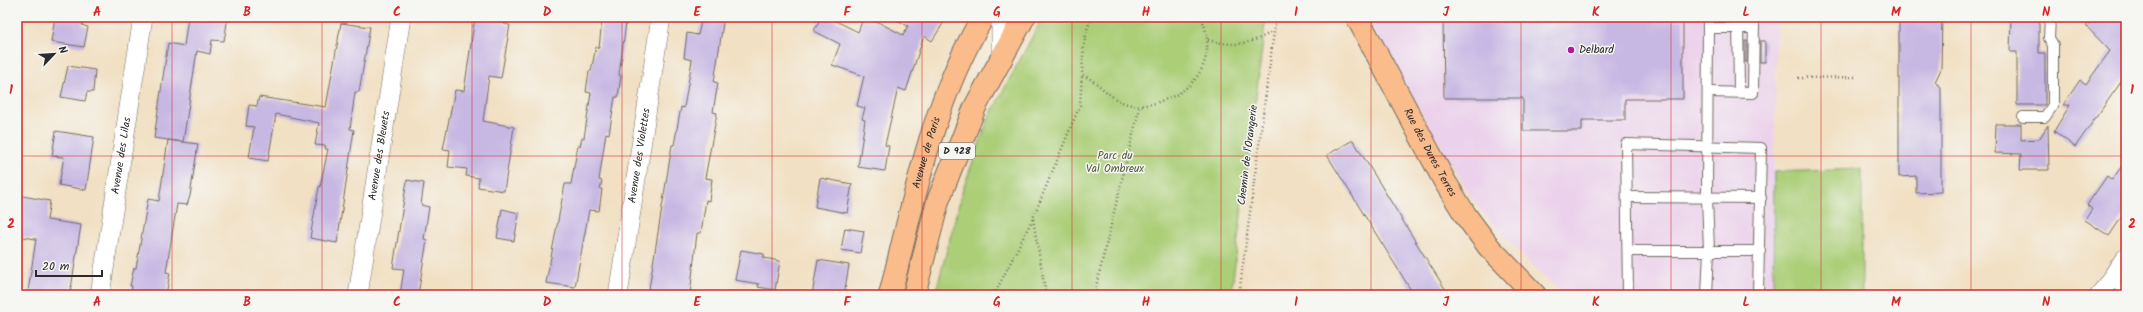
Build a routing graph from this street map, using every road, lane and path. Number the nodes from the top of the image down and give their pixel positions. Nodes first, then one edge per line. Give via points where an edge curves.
1 (143, 17) edge
2 (401, 17) edge
3 (661, 17) edge
4 (983, 17) edge
5 (1003, 17) edge
6 (1024, 17) edge
7 (1092, 17) edge
8 (1201, 17) edge
9 (1276, 17) edge
10 (1357, 17) edge
11 (1708, 17) edge
12 (1738, 17) edge
13 (1754, 17) edge
14 (2050, 17) edge
15 (1708, 28) junction
16 (1738, 28) junction
17 (1754, 28) junction
18 (1272, 32) junction
19 (1208, 40) junction
20 (1000, 57) junction
21 (1082, 76) junction
22 (1857, 77) dead end
23 (1798, 78) dead end
24 (1708, 92) junction
25 (1739, 92) junction
26 (1140, 105) junction
27 (2023, 117) dead end
28 (1707, 146) junction
29 (1627, 197) junction
30 (1707, 197) junction
31 (1760, 198) junction
32 (1033, 218) junction
33 (1628, 250) junction
34 (1709, 251) junction
35 (1760, 251) junction
36 (2126, 258) edge
37 (1520, 277) junction
38 (100, 295) edge
39 (358, 295) edge
40 (618, 295) edge
41 (890, 295) edge
42 (914, 295) edge
43 (994, 295) edge
44 (1046, 295) edge
45 (1094, 295) edge
46 (1239, 295) edge
47 (1535, 295) edge
48 (1552, 295) edge
49 (1628, 295) edge
50 (1707, 295) edge
51 (1758, 295) edge
52 (2100, 295) edge

1 - 38 street, Avenue des Lilas
2 - 39 street, Avenue des Bleuets
3 - 40 street, Avenue des Violettes
4 - 41 main road, Avenue de Paris / D 928 via 950,81 927,148
5 - 20 street, Avenue de Paris
6 - 20 main road, Avenue de Paris / D 928
7 - 21 path via 1083,49
8 - 19 path
9 - 18 path, Chemin de l'Orangerie
10 - 37 main road, Rue des Dures Terres via 1445,182 1466,216 1489,247
11 - 15 lane
12 - 16 lane
13 - 17 lane
14 - 27 lane via 2052,105 2045,117
15 - 16 lane
15 - 24 lane
16 - 17 lane
16 - 25 lane
17 - 25 lane via 1753,93
18 - 19 path via 1240,45 1227,45
18 - 46 path, Chemin de l'Orangerie
19 - 26 path via 1205,63 1197,78 1170,99
20 - 42 main road, Avenue de Paris / D 928 via 975,107 938,201
21 - 26 path via 1092,79 1122,102
21 - 32 path via 1080,105
22 - 23 path
24 - 25 lane
24 - 28 lane
26 - 45 path
28 - 29 lane via 1626,144
28 - 30 lane
28 - 31 lane via 1760,148
29 - 30 lane
29 - 33 lane
30 - 31 lane
30 - 34 lane
31 - 35 lane
32 - 43 path
32 - 44 path
33 - 34 lane
33 - 49 lane
34 - 35 lane
34 - 50 lane
35 - 51 lane
36 - 52 street
37 - 47 main road, Rue des Dures Terres
37 - 48 main road, Rue des Dures Terres

